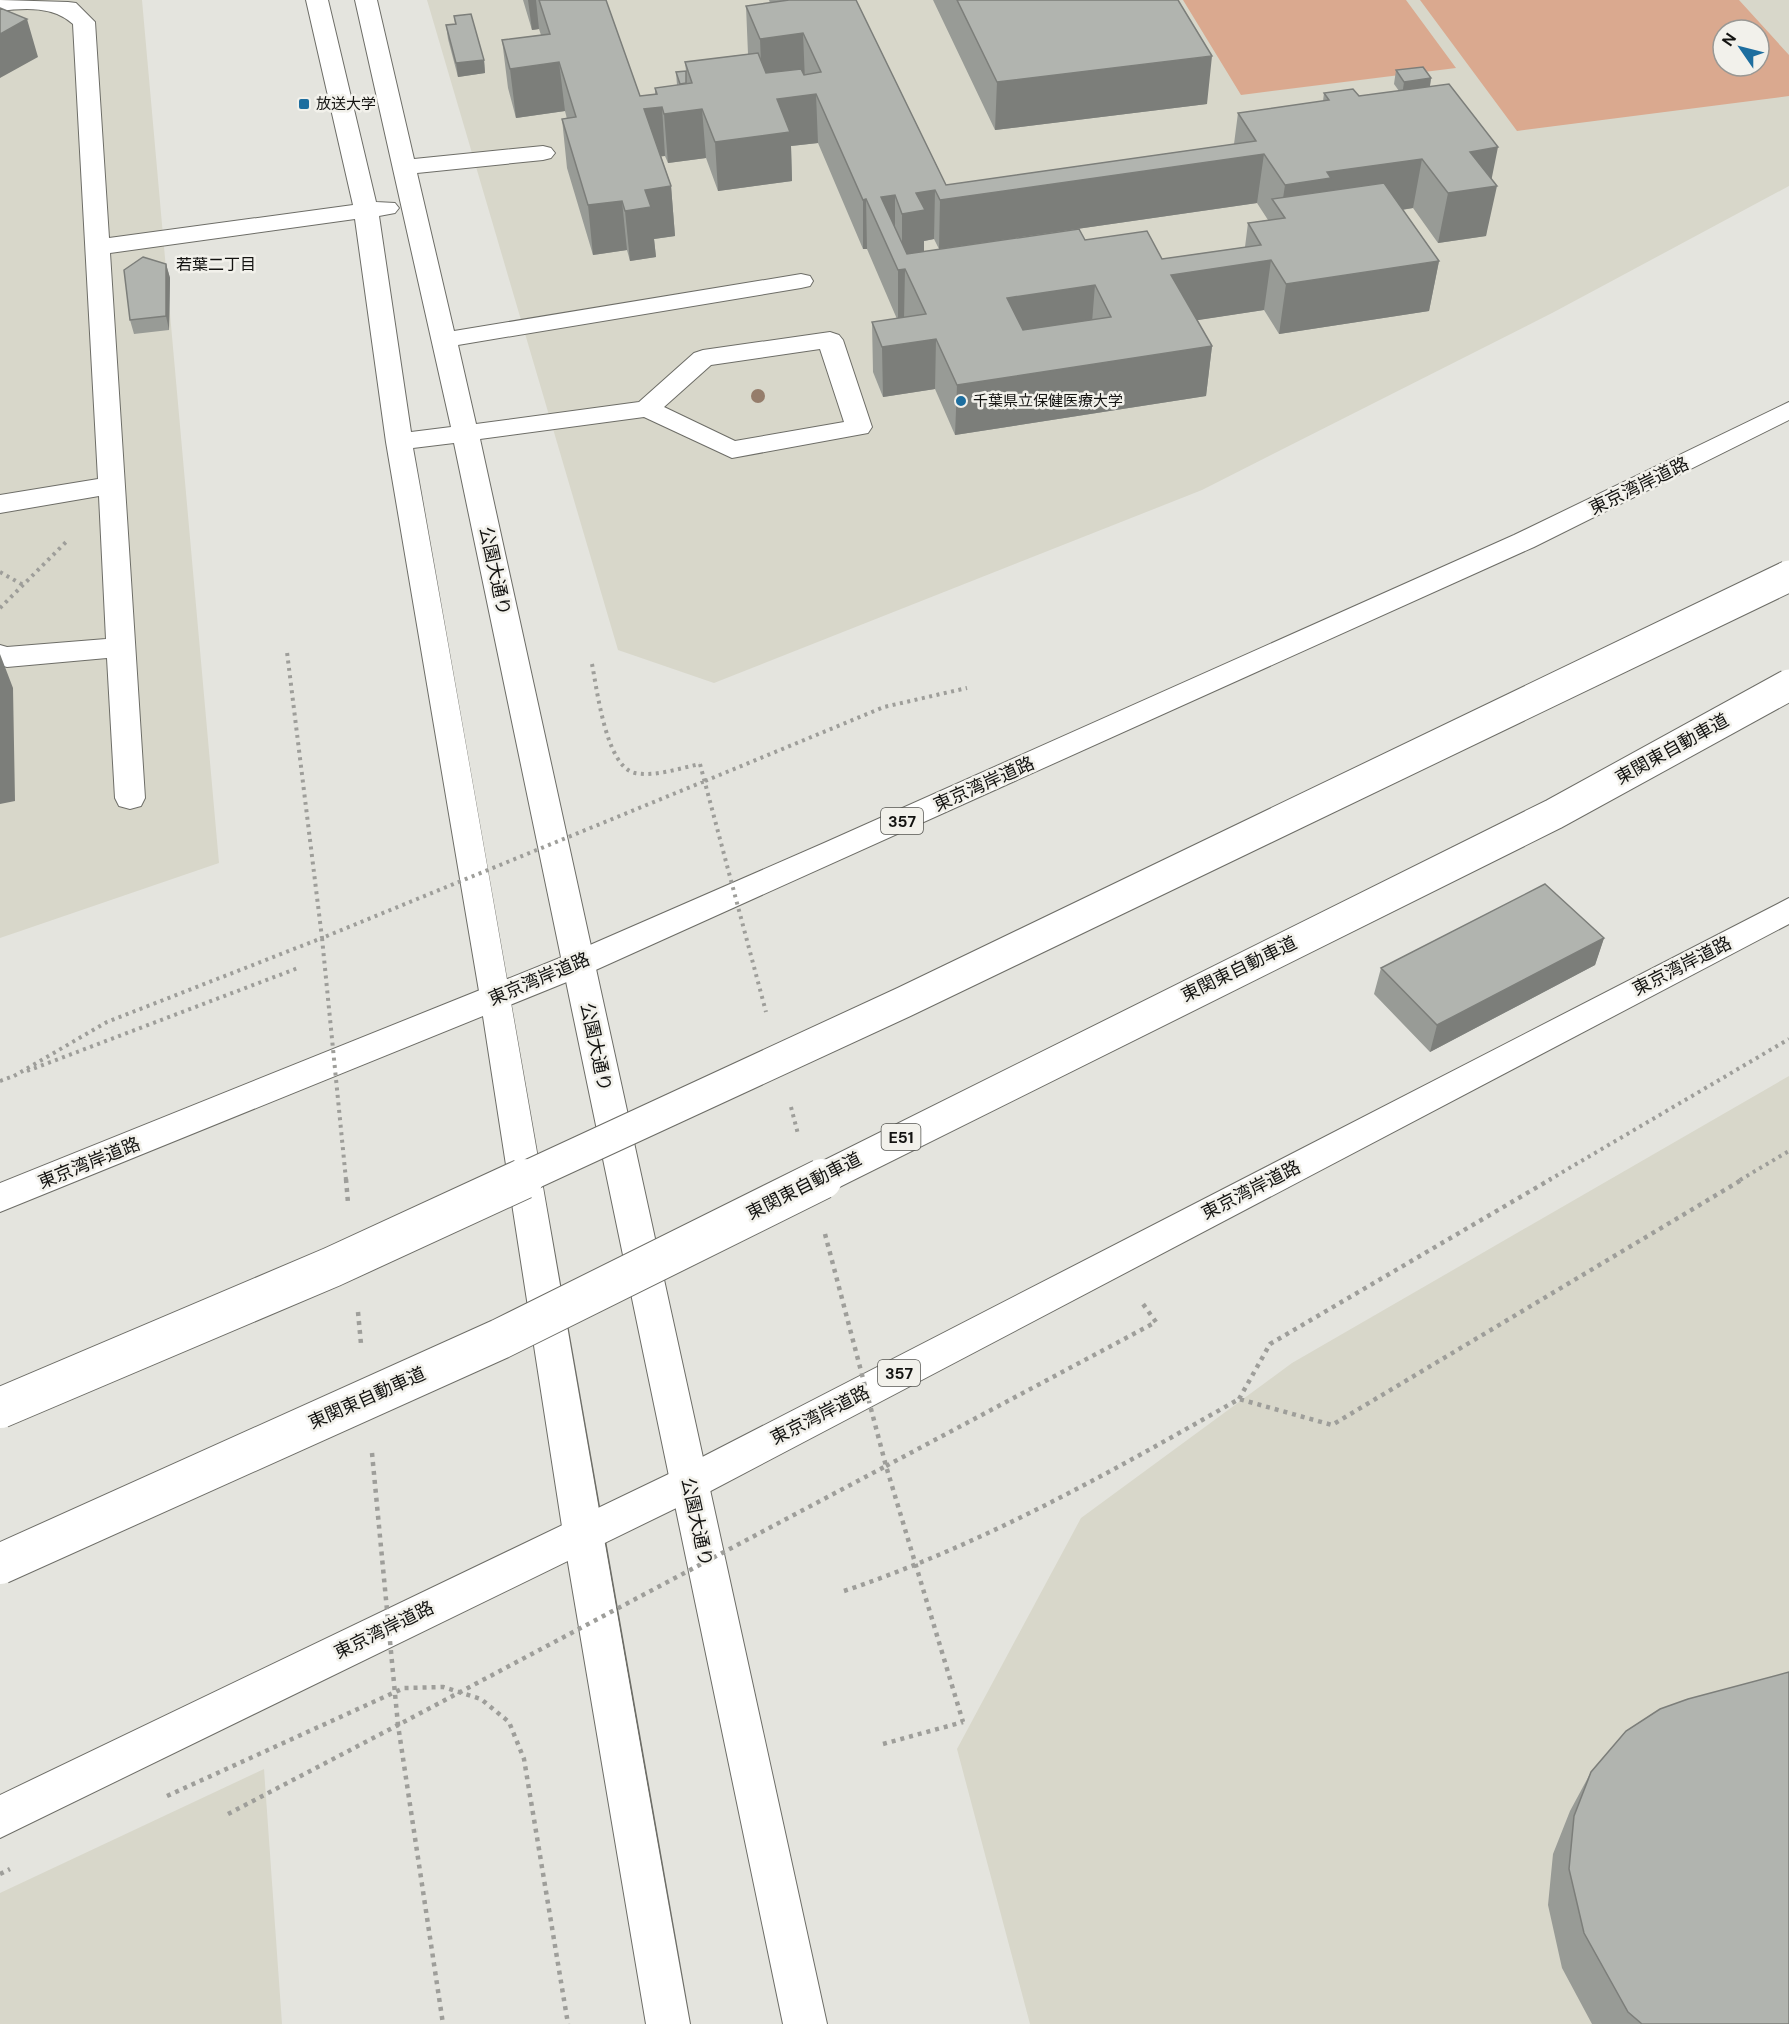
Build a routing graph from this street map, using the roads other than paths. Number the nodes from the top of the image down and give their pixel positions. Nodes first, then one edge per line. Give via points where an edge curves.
1 (317, 0) edge
2 (366, 0) edge
3 (0, 5) edge
4 (543, 153) dead end
5 (406, 167) junction
6 (414, 204) junction
7 (366, 212) junction
8 (98, 247) junction
9 (801, 281) dead end
10 (444, 340) junction
11 (647, 409) junction
12 (1789, 410) edge
13 (465, 432) junction
14 (399, 442) junction
15 (111, 491) junction
16 (0, 504) edge
17 (1789, 576) edge
18 (121, 647) junction
19 (0, 655) edge
20 (1789, 685) edge
21 (130, 798) dead end
22 (1789, 910) edge
23 (578, 963) junction
24 (496, 997) junction
25 (0, 1198) edge
26 (0, 1408) edge
27 (689, 1483) junction
28 (582, 1533) junction
29 (0, 1564) edge
30 (0, 1817) edge
31 (668, 2024) edge
32 (805, 2024) edge

1 - 7 main road
2 - 5 main road, 公園大通り
3 - 8 main road via 23,2 68,9 84,22
4 - 5 main road
5 - 6 main road, 公園大通り
6 - 7 main road
6 - 10 main road, 公園大通り
7 - 8 main road
7 - 14 main road
8 - 15 main road
9 - 10 main road
10 - 13 main road, 公園大通り
11 - 11 main road via 703,358 830,340 859,428 732,450
11 - 13 main road
12 - 23 main road, 東京湾岸道路 / 357 via 1524,541
13 - 14 main road
13 - 23 main road, 公園大通り
14 - 24 main road
15 - 16 main road
15 - 18 main road
17 - 26 main road, bridge via 850,1027 332,1267
18 - 19 main road
18 - 21 main road
20 - 29 main road, 東関東自動車道 / E51, bridge via 1554,814 500,1339
22 - 27 main road, 東京湾岸道路 / 357
23 - 24 main road, 東京湾岸道路 / 357
23 - 27 main road, 公園大通り
24 - 25 main road, 東京湾岸道路 / 357
24 - 28 main road
27 - 28 main road, 東京湾岸道路 / 357
27 - 32 main road, 公園大通り
28 - 30 main road, 東京湾岸道路 / 357
28 - 31 main road

